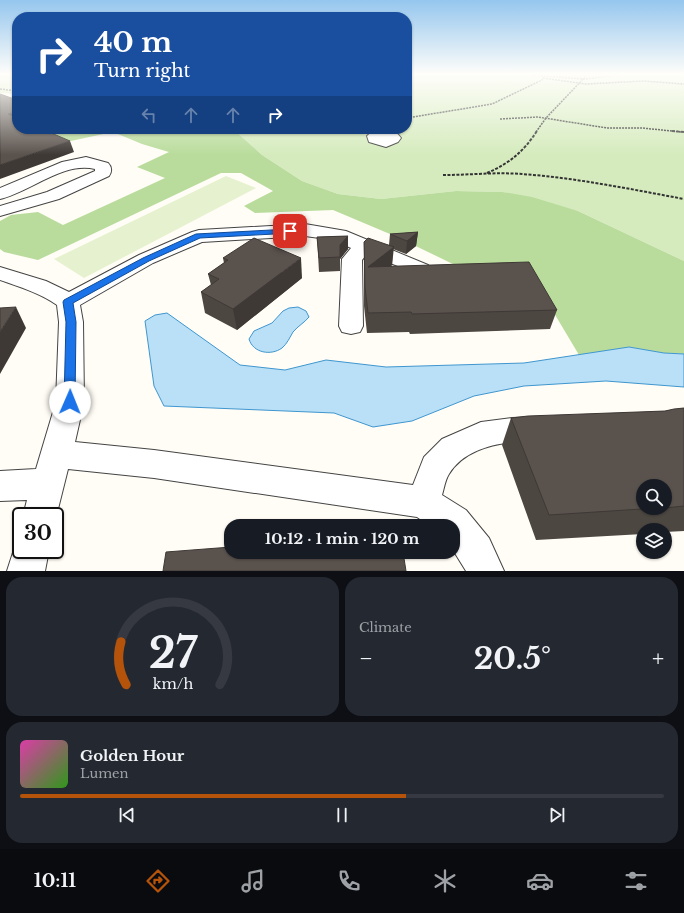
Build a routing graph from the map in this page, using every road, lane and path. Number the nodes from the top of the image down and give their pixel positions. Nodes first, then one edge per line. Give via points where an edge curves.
1 (497, 102) edge
2 (562, 102) edge
3 (412, 117) edge
4 (546, 118) junction
5 (500, 120) dead end
6 (684, 132) edge
7 (484, 174) junction
8 (443, 175) dead end
9 (0, 194) edge
10 (684, 199) edge
11 (0, 211) edge
12 (364, 246) junction
13 (421, 269) edge
14 (1, 275) edge
15 (68, 302) junction
16 (351, 326) dead end
17 (566, 428) edge
18 (58, 454) junction
19 (49, 484) junction
20 (0, 486) edge
21 (423, 502) junction
22 (43, 507) edge
23 (29, 559) edge
24 (26, 571) edge
25 (485, 571) edge

1 - 3 path
2 - 4 path
4 - 5 path
4 - 6 path via 607,128
4 - 7 path via 514,158
7 - 8 path
7 - 10 path via 542,176
9 - 11 street via 67,165 86,162 103,166 103,174 87,182 50,197
12 - 13 street
12 - 15 street via 339,235 305,230 199,236 146,260
12 - 16 street via 352,259
14 - 15 street via 38,286
15 - 18 street via 71,322 70,402
17 - 21 street via 512,430 480,435 453,448 435,467
18 - 19 street
18 - 21 street via 154,464
19 - 20 street
19 - 22 street
21 - 25 street via 454,522 476,551
23 - 24 street

